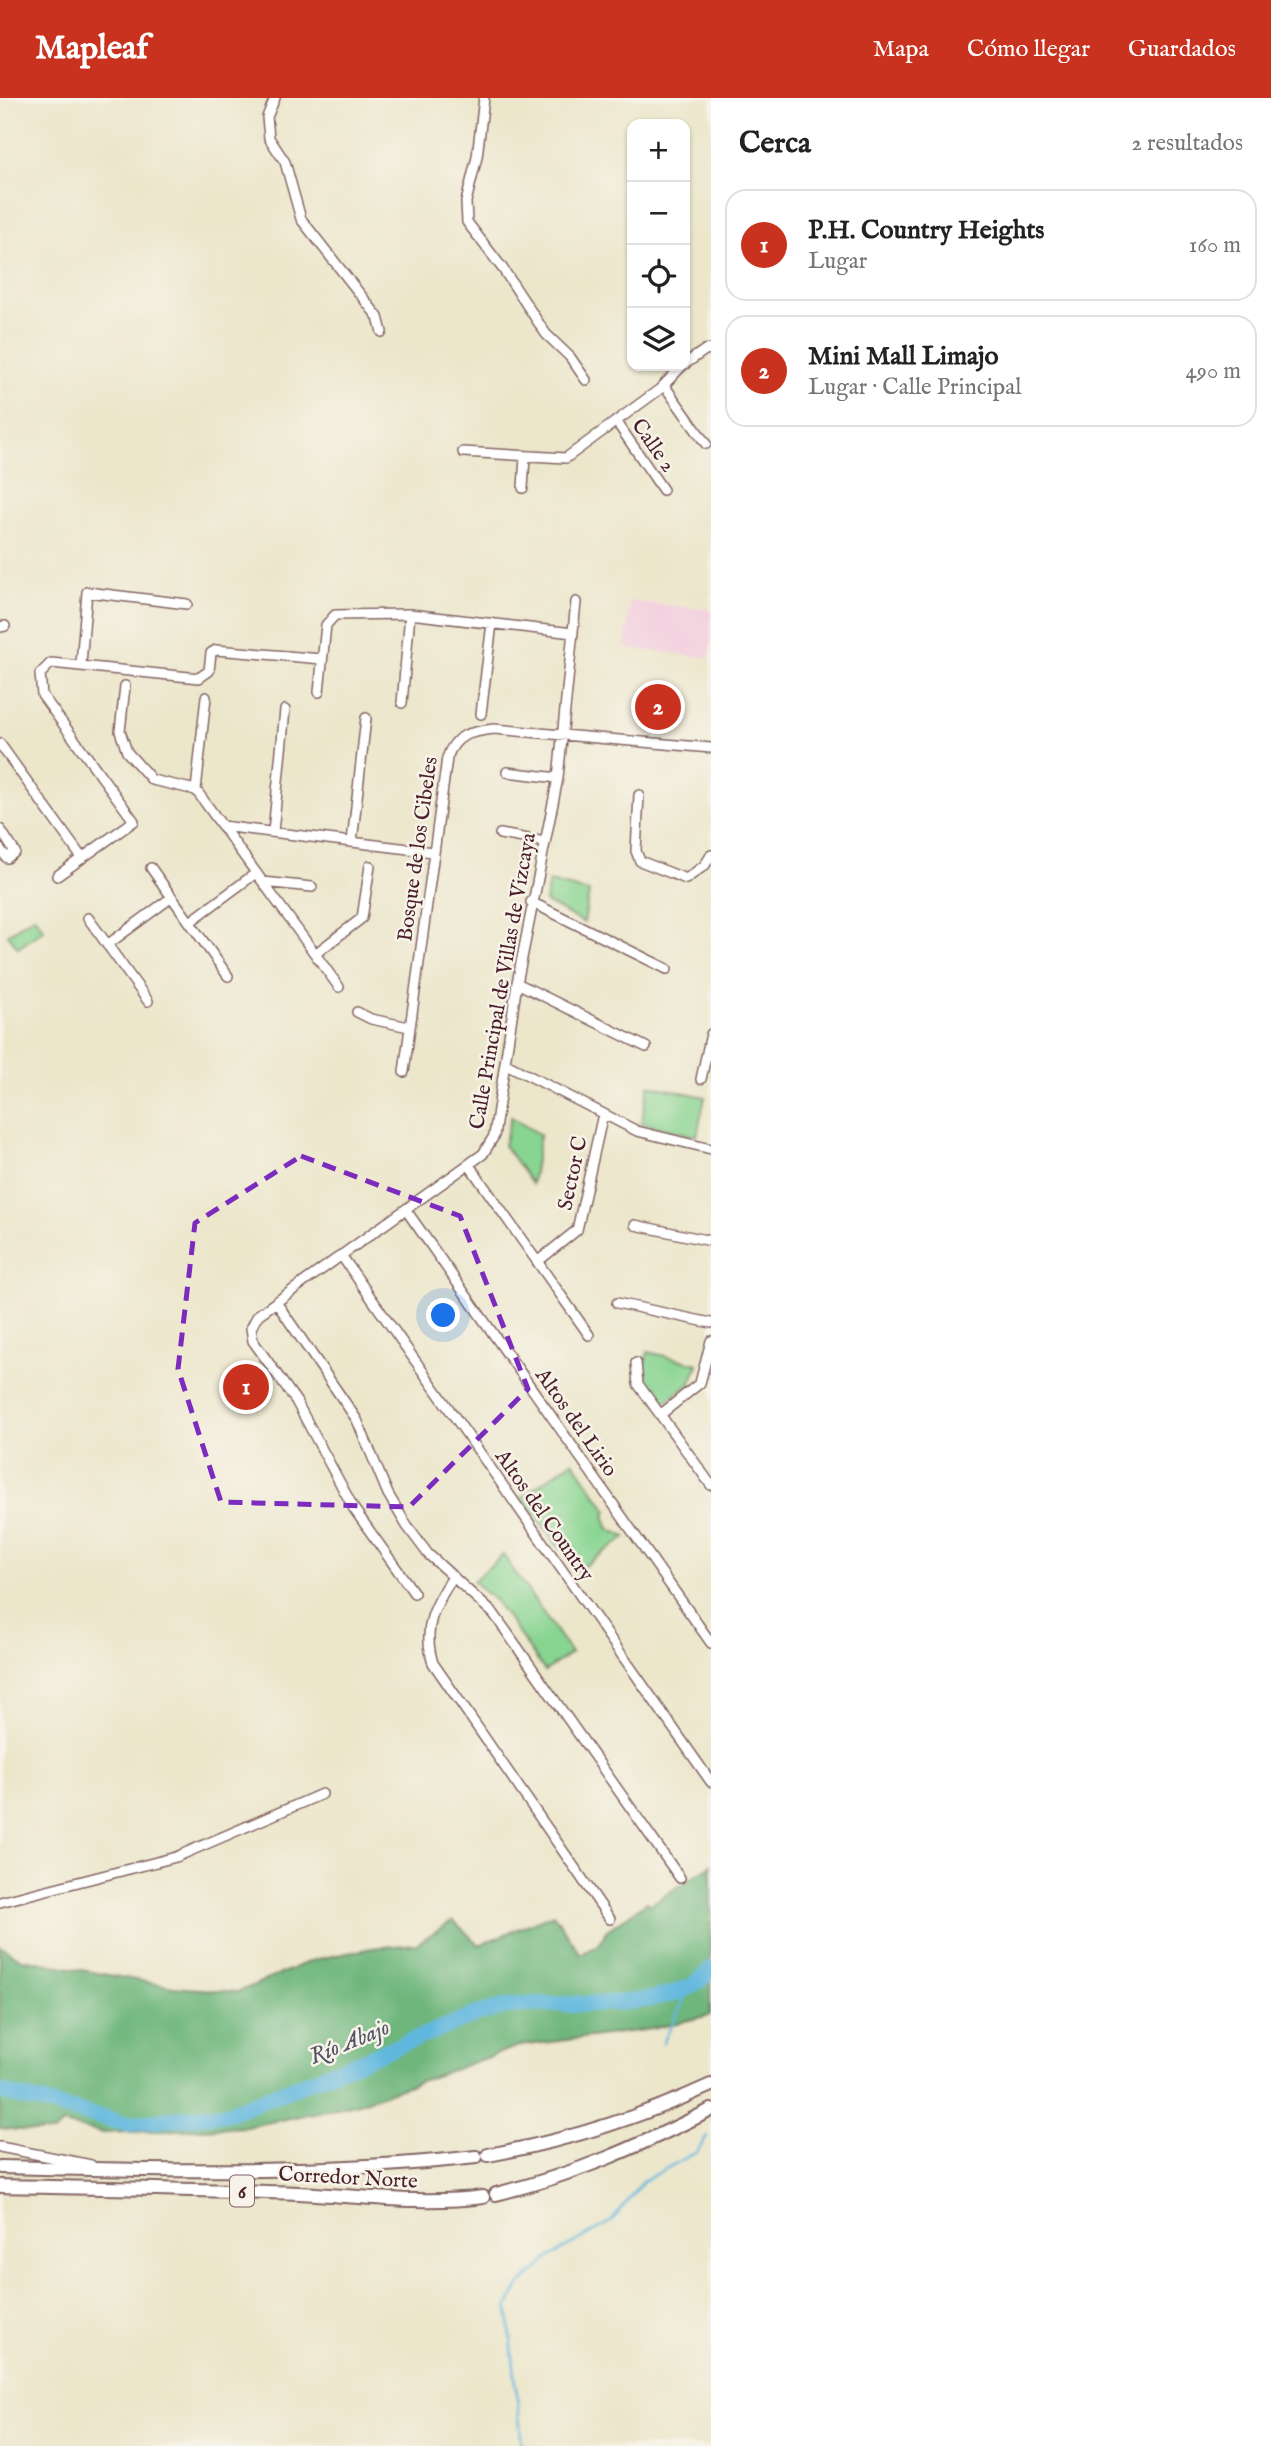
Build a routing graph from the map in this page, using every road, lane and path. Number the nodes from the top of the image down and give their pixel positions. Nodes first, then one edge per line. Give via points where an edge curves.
1 (275, 98) edge
2 (484, 98) edge
3 (382, 332) dead end
4 (711, 349) edge
5 (690, 360) edge
6 (677, 371) edge
7 (586, 380) dead end
8 (664, 384) junction
9 (616, 421) junction
10 (706, 444) dead end
11 (463, 452) dead end
12 (525, 457) junction
13 (523, 488) dead end
14 (663, 490) dead end
15 (576, 602) dead end
16 (187, 604) dead end
17 (410, 614) junction
18 (492, 624) junction
19 (573, 633) junction
20 (322, 659) junction
21 (80, 664) junction
22 (125, 686) dead end
23 (318, 692) dead end
24 (206, 697) dead end
25 (402, 704) dead end
26 (285, 710) dead end
27 (481, 714) dead end
28 (366, 718) dead end
29 (561, 735) junction
30 (0, 744) edge
31 (711, 748) edge
32 (507, 772) dead end
33 (558, 778) junction
34 (196, 790) junction
35 (639, 795) dead end
36 (222, 826) junction
37 (238, 828) junction
38 (0, 829) edge
39 (273, 832) junction
40 (500, 834) dead end
41 (352, 842) junction
42 (545, 842) junction
43 (0, 849) edge
44 (239, 849) junction
45 (433, 852) junction
46 (711, 855) edge
47 (82, 858) junction
48 (370, 866) dead end
49 (151, 868) dead end
50 (256, 873) junction
51 (57, 876) dead end
52 (263, 882) junction
53 (312, 887) dead end
54 (172, 897) junction
55 (531, 902) junction
56 (88, 918) dead end
57 (190, 922) junction
58 (107, 945) junction
59 (315, 954) junction
60 (667, 969) dead end
61 (228, 976) dead end
62 (517, 983) junction
63 (339, 987) dead end
64 (148, 1001) dead end
65 (357, 1012) dead end
66 (410, 1027) junction
67 (711, 1034) edge
68 (646, 1047) dead end
69 (506, 1064) junction
70 (404, 1072) dead end
71 (701, 1079) dead end
72 (603, 1114) junction
73 (711, 1149) edge
74 (469, 1165) junction
75 (406, 1210) junction
76 (635, 1225) dead end
77 (711, 1241) edge
78 (341, 1255) junction
79 (537, 1262) junction
80 (276, 1302) junction
81 (617, 1303) dead end
82 (711, 1323) edge
83 (589, 1335) dead end
84 (711, 1342) edge
85 (636, 1363) dead end
86 (660, 1415) junction
87 (711, 1485) edge
88 (453, 1577) junction
89 (414, 1593) dead end
90 (711, 1643) edge
91 (711, 1782) edge
92 (322, 1794) dead end
93 (680, 1878) dead end
94 (0, 1902) edge
95 (610, 1919) dead end
96 (711, 2085) edge
97 (711, 2110) edge
98 (0, 2147) edge
99 (0, 2167) edge
100 (113, 2170) junction
101 (0, 2186) edge

1 - 3 street via 267,117 269,138 285,162 301,219 378,317
2 - 7 street via 466,202 467,222 546,334
4 - 5 street
6 - 8 street
8 - 9 street
8 - 10 street
9 - 12 street via 566,458
9 - 14 street, Calle 2
11 - 12 street
12 - 13 street
15 - 19 street, Calle Principal de Villas de Vizcaya
16 - 21 street via 87,592
17 - 18 street
17 - 20 street via 335,615 326,625
17 - 25 street
18 - 19 street
18 - 27 street
19 - 29 street, Calle Principal de Villas de Vizcaya
20 - 21 street via 216,650 211,653 209,671 199,678
20 - 23 street
21 - 47 street via 45,667 39,684 42,695 134,821
22 - 34 street via 120,731 127,752 152,780
24 - 34 street
26 - 39 street
28 - 41 street
29 - 31 street, Bosque de los Cibeles
29 - 33 street, Calle Principal de Villas de Vizcaya
29 - 45 street, Bosque de los Cibeles via 494,729 462,734 452,743
30 - 47 street
32 - 33 street
33 - 42 street, Calle Principal de Villas de Vizcaya
34 - 36 street
35 - 46 street via 636,851 640,861 686,879 705,866
36 - 37 street
36 - 44 street
37 - 39 street
37 - 44 street
38 - 43 street via 15,852 7,858
39 - 41 street
40 - 42 street
41 - 45 street
42 - 55 street, Calle Principal de Villas de Vizcaya
44 - 50 street
45 - 66 street, Bosque de los Cibeles
47 - 51 street
48 - 59 street via 362,918
49 - 54 street
50 - 52 street
50 - 57 street
52 - 53 street
52 - 59 street
54 - 57 street
54 - 58 street
55 - 60 street
55 - 62 street, Calle Principal de Villas de Vizcaya
56 - 58 street
57 - 61 street
58 - 64 street
59 - 63 street
62 - 68 street
62 - 69 street, Calle Principal de Villas de Vizcaya
65 - 66 street
66 - 70 street, Bosque de los Cibeles
67 - 71 street
69 - 72 street
69 - 74 street, Calle Principal de Villas de Vizcaya via 494,1136
72 - 73 street via 637,1131
72 - 79 street, Sector C via 577,1230
74 - 75 street, Calle Principal de Villas de Vizcaya
74 - 79 street
75 - 78 street, Calle Principal de Villas de Vizcaya
75 - 90 street, Altos del Lirio
76 - 77 street
78 - 80 street, Calle Principal de Villas de Vizcaya
78 - 91 street, Altos del Country
79 - 83 street
80 - 88 street via 357,1420 388,1494 407,1526
80 - 89 street, Calle Principal de Villas de Vizcaya via 258,1315 251,1328 253,1341 296,1401 354,1509
81 - 82 street
84 - 86 street via 700,1383
85 - 86 street via 638,1384
86 - 87 street
88 - 93 street via 494,1614
88 - 95 street via 429,1619 427,1644 433,1663
92 - 94 street via 176,1857
96 - 100 highway, Corredor Norte / 6 via 598,2130 482,2156 321,2170
97 - 101 highway, Corredor Norte / 6 via 625,2153 571,2173 455,2200
98 - 100 street
99 - 100 highway, Corredor Norte / 6

